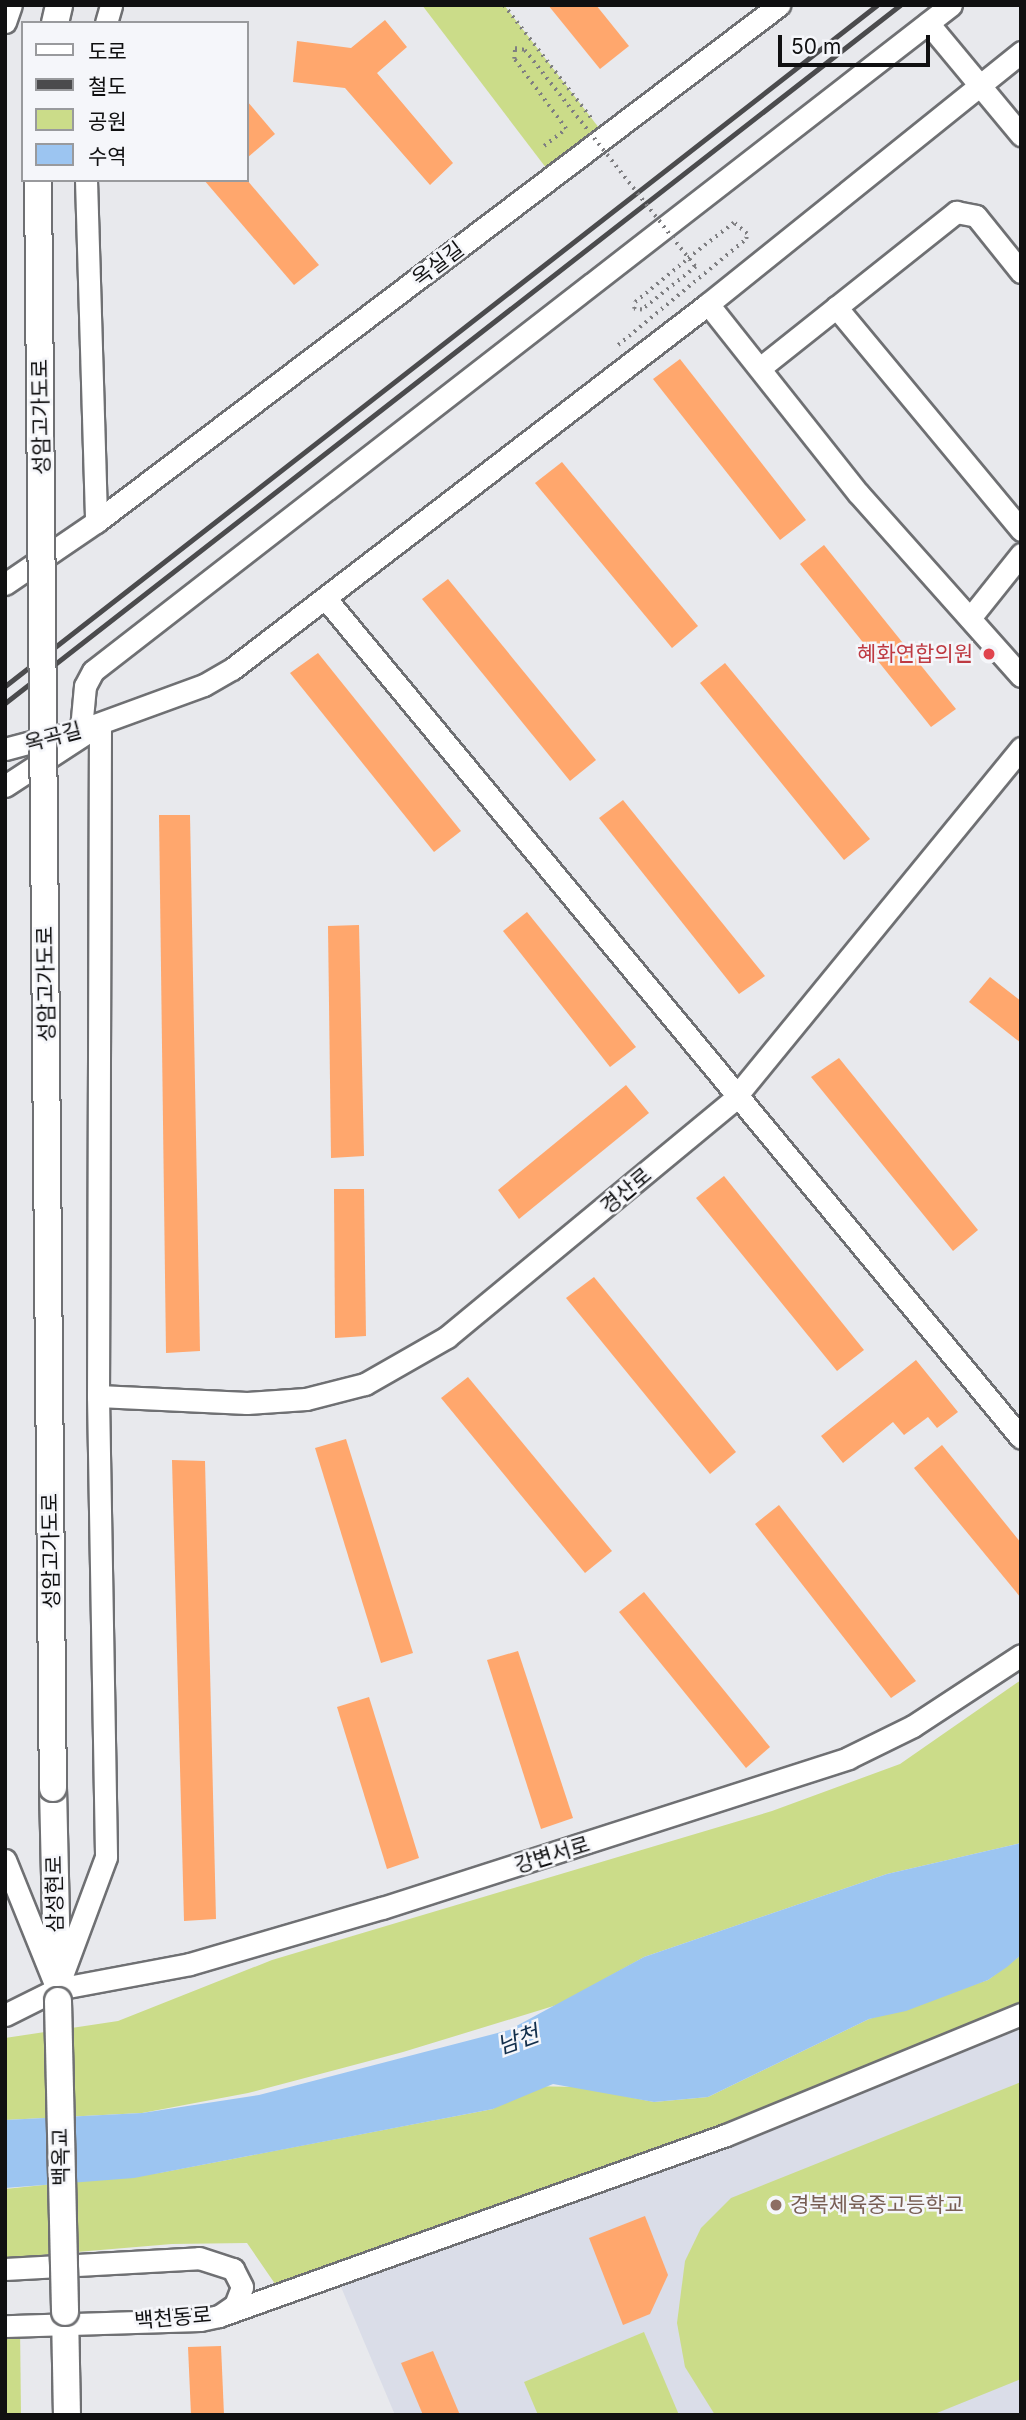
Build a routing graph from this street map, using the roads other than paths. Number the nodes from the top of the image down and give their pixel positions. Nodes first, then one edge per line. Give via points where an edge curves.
1 (11, 5) edge
2 (779, 5) edge
3 (951, 5) edge
4 (5, 22) edge
5 (929, 23) junction
6 (1021, 52) edge
7 (978, 87) junction
8 (1021, 135) edge
9 (38, 182) edge
10 (86, 182) edge
11 (1021, 272) edge
12 (708, 304) junction
13 (836, 307) junction
14 (760, 368) junction
15 (96, 523) junction
16 (1021, 530) edge
17 (1021, 554) edge
18 (5, 584) edge
19 (326, 599) junction
20 (970, 618) junction
21 (1021, 676) edge
22 (90, 726) junction
23 (1021, 748) edge
24 (5, 750) edge
25 (5, 786) edge
26 (737, 1094) junction
27 (98, 1396) junction
28 (1021, 1438) edge
29 (1021, 1655) edge
30 (53, 1788) joint
31 (5, 1860) edge
32 (57, 1995) junction
33 (1021, 2014) edge
34 (5, 2015) edge
35 (5, 2269) edge
36 (219, 2316) junction
37 (65, 2318) junction
38 (5, 2326) edge
39 (67, 2415) edge

1 - 4 street
2 - 15 street, 옥실길
3 - 5 street
5 - 7 street
5 - 22 street via 93,671 85,686
6 - 7 street
7 - 8 street
7 - 12 street
9 - 30 main road, 성암고가도로, bridge
10 - 15 street
11 - 13 street via 976,216 956,212
12 - 14 street
12 - 19 street
13 - 14 street
13 - 16 street
14 - 20 street via 858,493
15 - 18 street, 옥실길
17 - 20 street
19 - 22 street via 204,685
19 - 26 street
20 - 21 street
22 - 24 street, 옥곡길
22 - 25 street
22 - 27 street
23 - 26 street, 경산로
26 - 27 street, 경산로 via 447,1337 390,1372 306,1399 247,1403
26 - 28 street
27 - 32 street via 106,1857
29 - 32 street, 강변서로 via 913,1726 813,1770 569,1850 203,1960
30 - 32 main road, 삼성현로
31 - 32 street
32 - 34 street, 강변서로
32 - 37 main road, 백옥교, bridge
33 - 36 street via 726,2135
35 - 36 street, 백천동로 via 200,2258 219,2261 233,2269 242,2287 235,2305
36 - 37 street, 백천동로
37 - 38 street, 백천동로
37 - 39 main road

